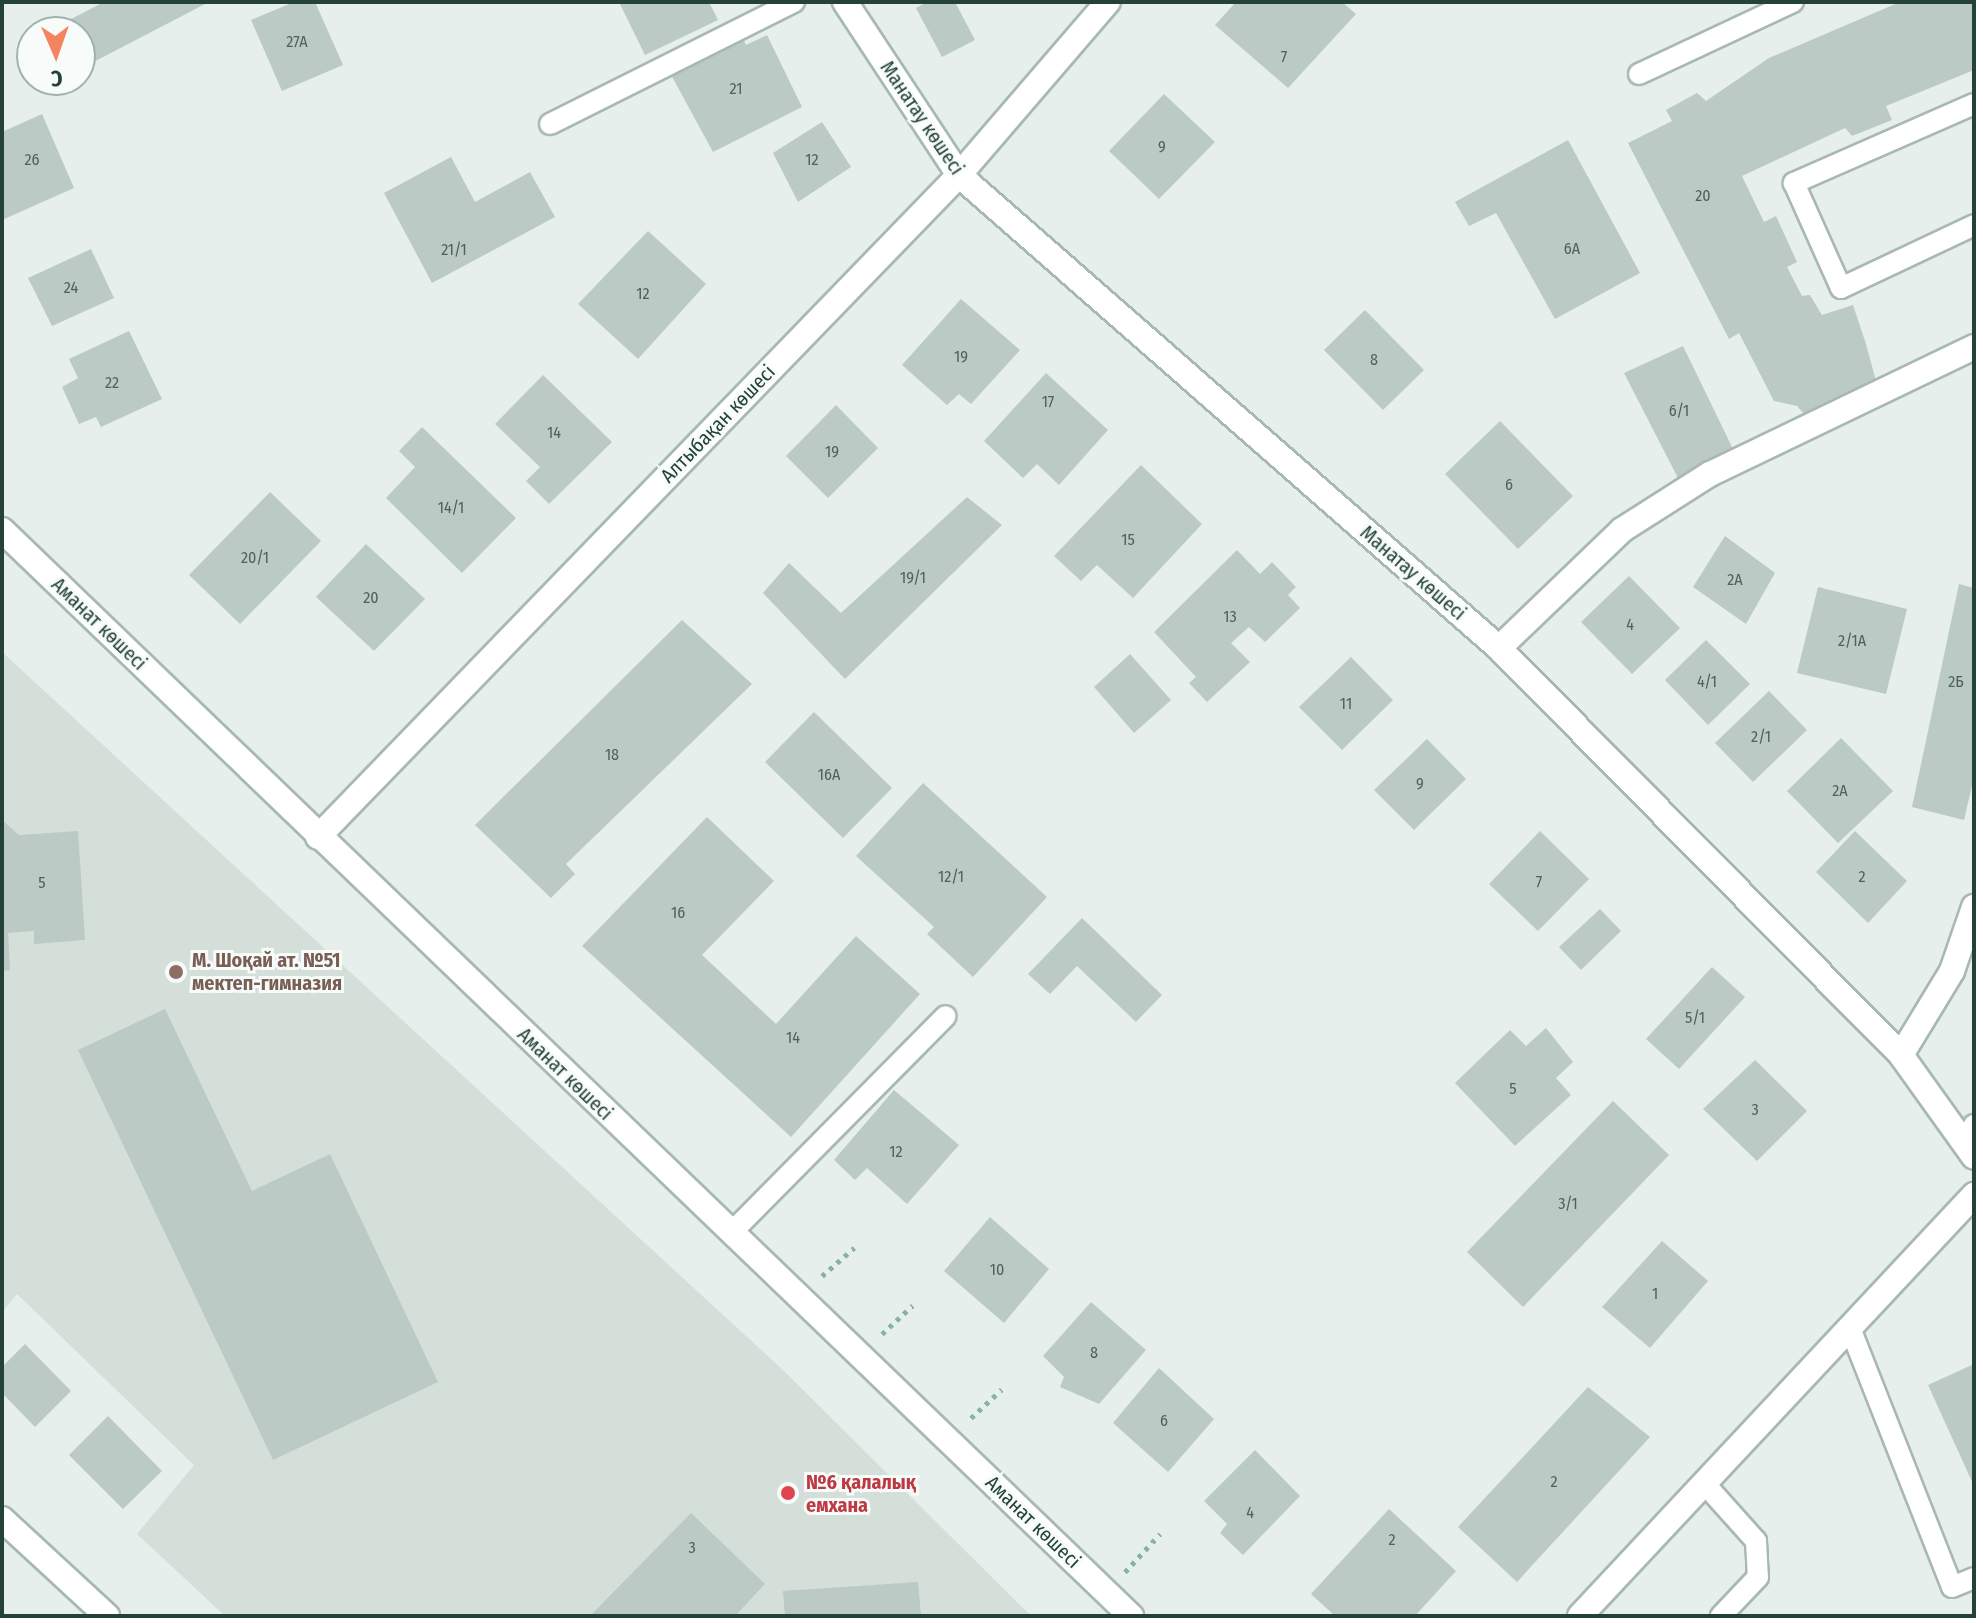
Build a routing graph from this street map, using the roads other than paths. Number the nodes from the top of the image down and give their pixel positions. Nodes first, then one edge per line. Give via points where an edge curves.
1 (794, 2) edge
2 (845, 2) edge
3 (1108, 2) edge
4 (1793, 2) edge
5 (1639, 74) dead end
6 (1974, 104) edge
7 (550, 124) dead end
8 (959, 175) junction
9 (1974, 225) edge
10 (1974, 347) edge
11 (2, 530) edge
12 (1499, 648) junction
13 (318, 837) junction
14 (1974, 907) edge
15 (946, 1016) dead end
16 (1901, 1055) junction
17 (1971, 1142) edge
18 (1974, 1195) edge
19 (731, 1233) junction
20 (1850, 1328) junction
21 (1704, 1483) junction
22 (2, 1519) edge
23 (1974, 1578) edge
24 (107, 1616) edge
25 (1131, 1616) edge
26 (1580, 1616) edge
27 (1721, 1616) edge

1 - 7 lane
2 - 8 street, Манатау көшесі
3 - 8 street, Алтыбақан көшесі
4 - 5 lane
6 - 9 lane via 1794,183 1841,288
8 - 12 street, Манатау көшесі
8 - 13 street, Алтыбақан көшесі
10 - 12 street via 1710,474 1622,530
11 - 13 street, Аманат көшесі
12 - 16 street, Манатау көшесі
13 - 19 street, Аманат көшесі
14 - 16 street via 1952,971
15 - 19 lane
16 - 17 street, Манатау көшесі
18 - 20 street
19 - 25 street, Аманат көшесі
20 - 21 street
20 - 23 lane via 1952,1587
21 - 26 street
21 - 27 lane via 1756,1541 1758,1577
22 - 24 street

